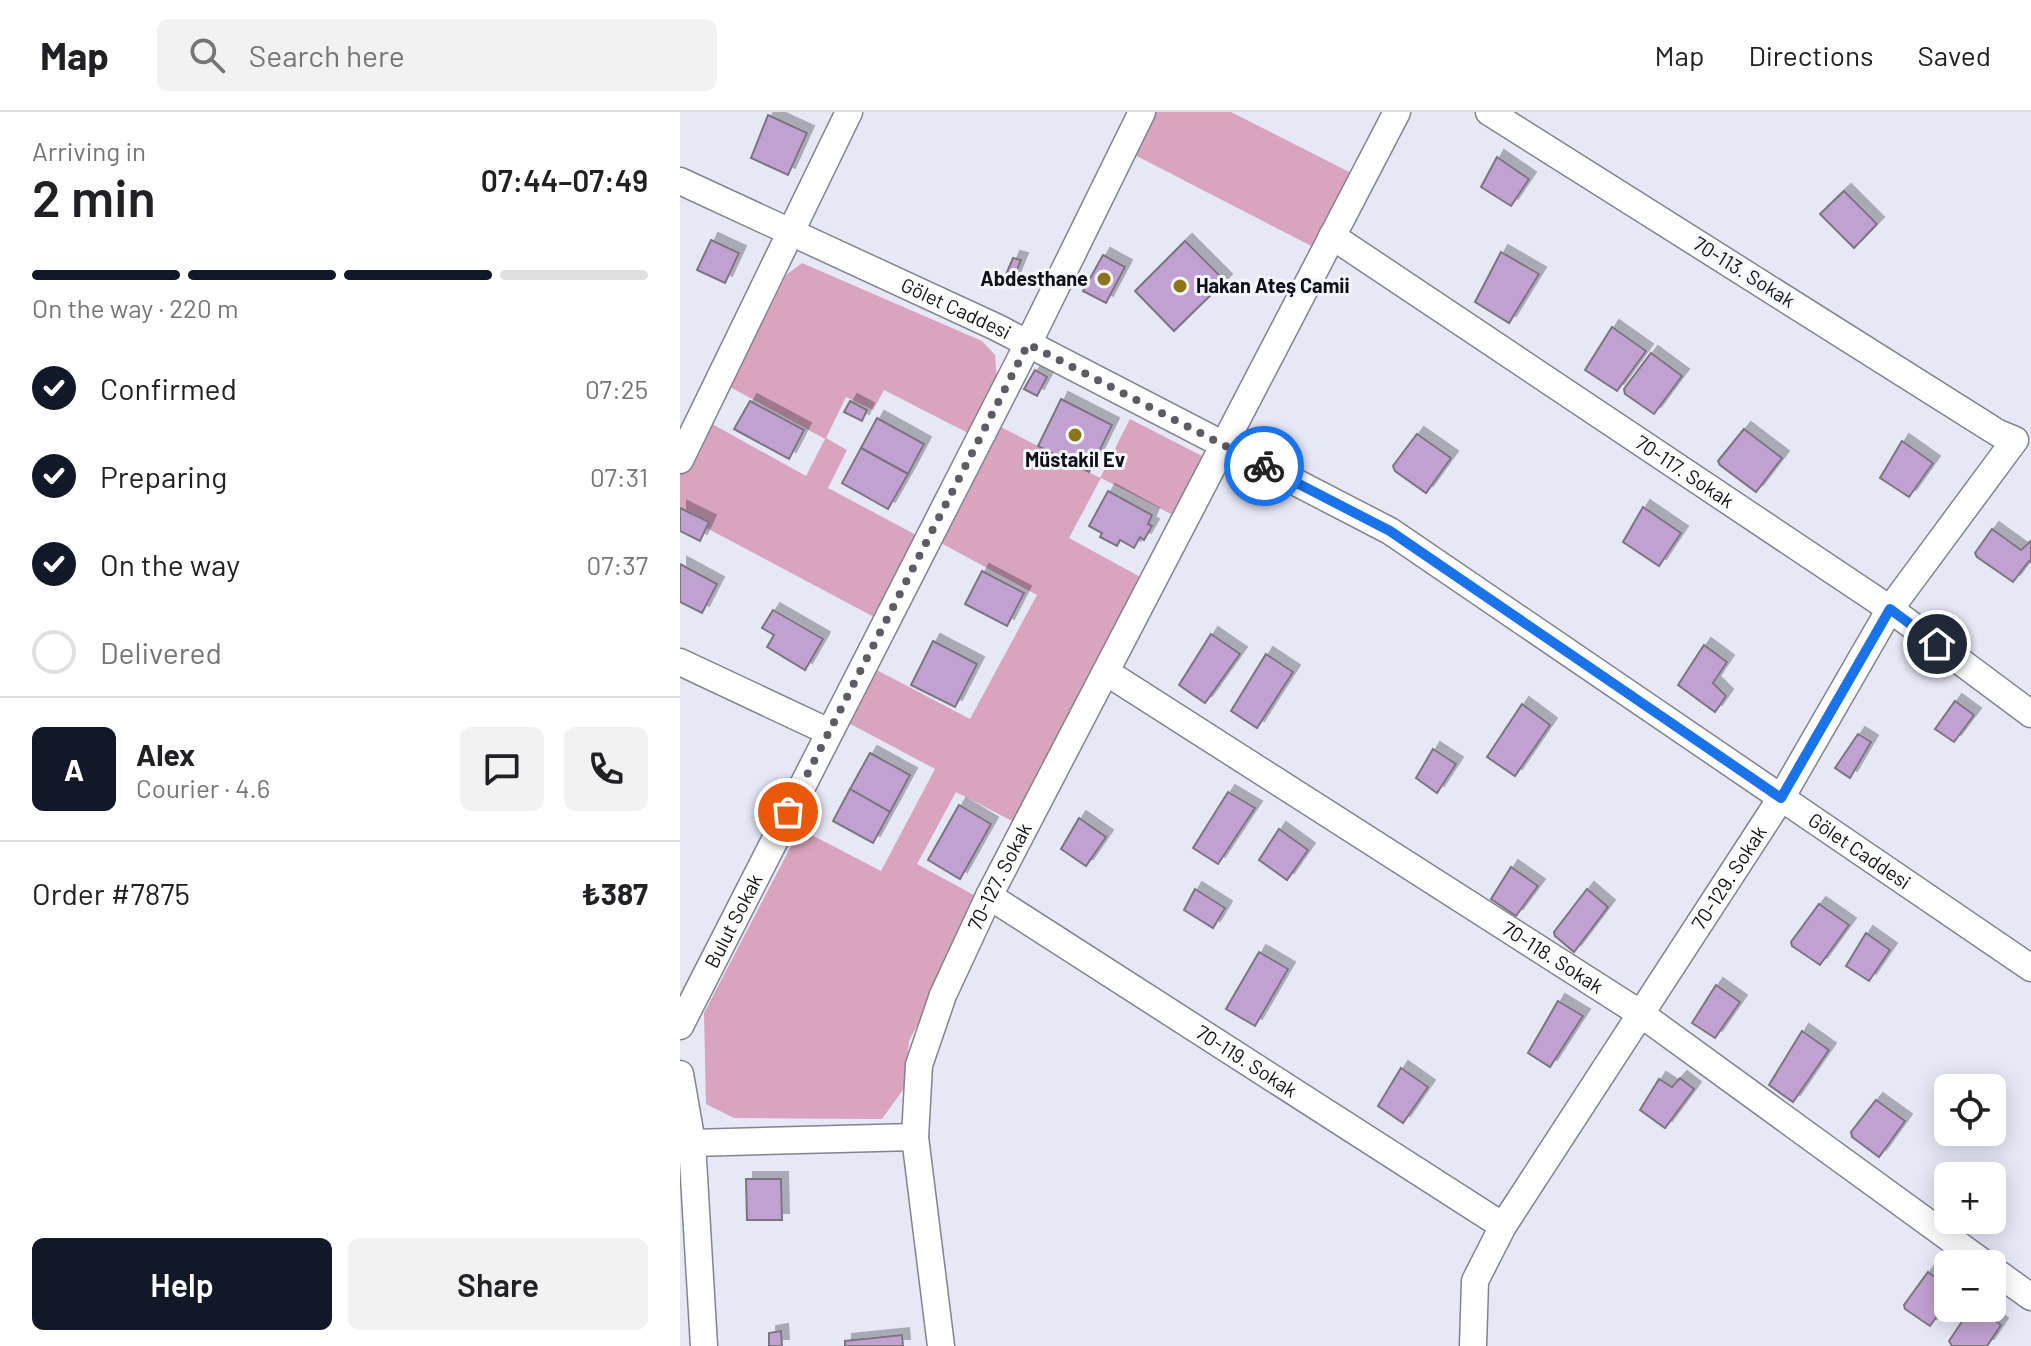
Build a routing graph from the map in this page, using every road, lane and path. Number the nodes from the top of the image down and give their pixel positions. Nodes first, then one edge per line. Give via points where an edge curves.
1 (849, 112) edge
2 (1142, 112) edge
3 (1397, 112) edge
4 (1489, 112) edge
5 (680, 181) edge
6 (791, 232) junction
7 (1332, 236) junction
8 (1028, 344) junction
9 (1998, 433) joint
10 (1224, 445) junction
11 (680, 460) edge
12 (1890, 609) junction
13 (680, 662) edge
14 (1106, 672) junction
15 (2031, 714) edge
16 (829, 732) junction
17 (1781, 798) junction
18 (989, 896) junction
19 (2031, 968) edge
20 (1641, 1014) junction
21 (680, 1026) edge
22 (680, 1074) edge
23 (915, 1137) junction
24 (692, 1143) junction
25 (1503, 1226) junction
26 (1966, 1250) edge
27 (2006, 1279) edge
28 (2031, 1297) edge
29 (704, 1346) edge
30 (941, 1346) edge
31 (1473, 1346) edge

1 - 6 street
2 - 8 street, Bulut Sokak
3 - 7 street, 70-127. Sokak
4 - 9 street, 70-113. Sokak
5 - 6 street, Gölet Caddesi
6 - 8 street, Gölet Caddesi
6 - 11 street
7 - 10 street, 70-127. Sokak
7 - 12 street, 70-117. Sokak
8 - 10 street, Gölet Caddesi
8 - 16 street, Bulut Sokak
9 - 12 street, 70-129. Sokak via 2015,440
10 - 14 street, 70-127. Sokak
10 - 17 street, Gölet Caddesi via 1390,531
12 - 15 street, 70-117. Sokak
12 - 17 street, 70-129. Sokak
13 - 16 street
14 - 18 street, 70-127. Sokak
14 - 20 street, 70-118. Sokak
16 - 21 street, Bulut Sokak
17 - 19 street, Gölet Caddesi
17 - 20 street, 70-129. Sokak
18 - 23 street, 70-127. Sokak via 943,995 919,1065
18 - 25 street, 70-119. Sokak
20 - 25 street, 70-129. Sokak
20 - 26 street, 70-118. Sokak
22 - 24 street
23 - 24 street
23 - 30 street, 70-127. Sokak
24 - 29 street
25 - 31 street, 70-129. Sokak via 1475,1281
27 - 28 street

